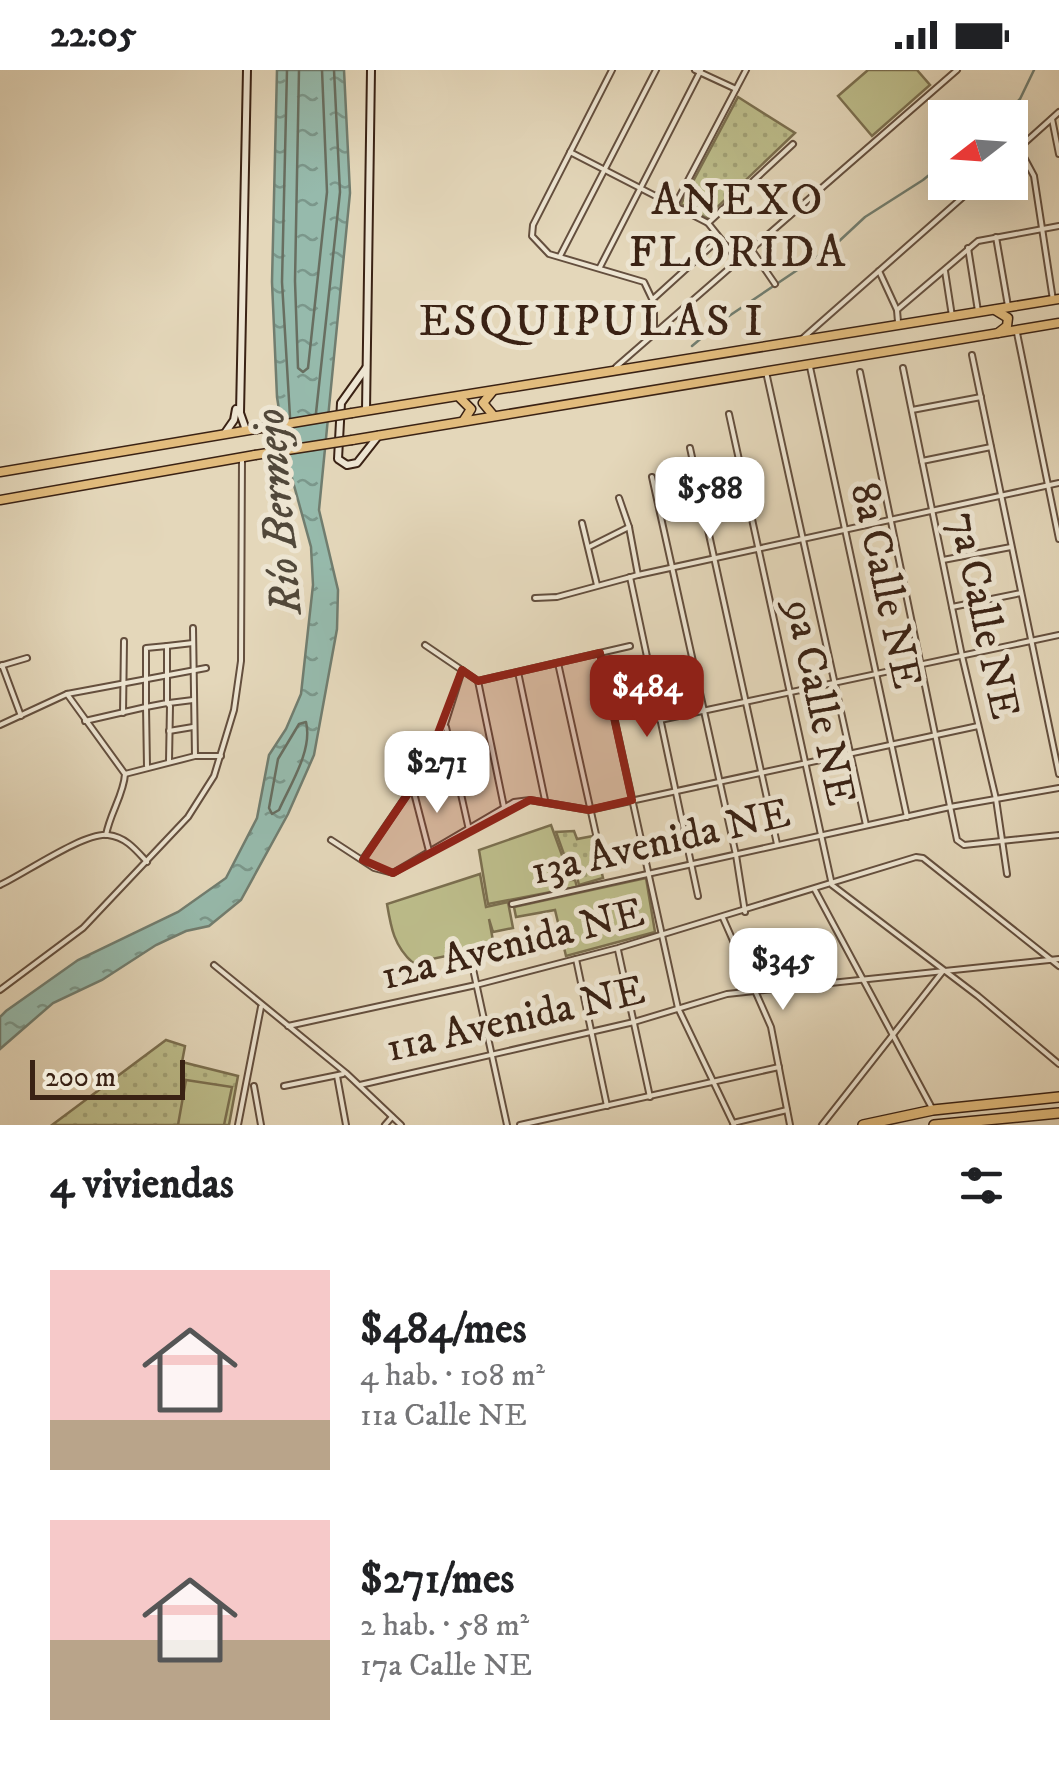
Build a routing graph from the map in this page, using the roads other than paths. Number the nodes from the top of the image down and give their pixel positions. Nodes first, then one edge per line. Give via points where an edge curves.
1 (246, 70) edge
2 (371, 70) edge
3 (612, 70) edge
4 (656, 70) edge
5 (746, 70) edge
6 (957, 70) edge
7 (699, 71) edge
8 (736, 89) junction
9 (1059, 112) edge
10 (1052, 119) junction
11 (1028, 140) edge
12 (794, 144) dead end
13 (570, 152) junction
14 (1059, 154) edge
15 (245, 163) junction
16 (1028, 165) edge
17 (604, 171) junction
18 (640, 190) junction
19 (960, 200) edge
20 (674, 206) junction
21 (708, 223) junction
22 (1059, 226) edge
23 (1042, 229) junction
24 (996, 237) junction
25 (719, 239) junction
26 (968, 248) junction
27 (751, 249) junction
28 (732, 253) dead end
29 (560, 256) junction
30 (600, 266) junction
31 (944, 269) junction
32 (879, 271) junction
33 (775, 284) dead end
34 (652, 299) junction
35 (1056, 300) edge
36 (1008, 306) junction
37 (991, 309) junction
38 (898, 310) junction
39 (978, 311) junction
40 (952, 316) junction
41 (1059, 323) edge
42 (898, 325) junction
43 (1017, 330) junction
44 (654, 334) junction
45 (994, 334) junction
46 (800, 341) junction
47 (972, 355) dead end
48 (810, 366) junction
49 (366, 367) junction
50 (903, 368) dead end
51 (612, 370) junction
52 (766, 372) junction
53 (860, 372) dead end
54 (492, 392) junction
55 (981, 397) junction
56 (460, 398) junction
57 (912, 410) junction
58 (366, 411) junction
59 (729, 414) dead end
60 (494, 416) junction
61 (464, 420) junction
62 (251, 429) junction
63 (225, 433) junction
64 (379, 436) junction
65 (991, 447) junction
66 (690, 448) dead end
67 (242, 458) junction
68 (922, 461) junction
69 (0, 472) edge
70 (652, 477) dead end
71 (1059, 483) edge
72 (1048, 485) junction
73 (1001, 495) junction
74 (619, 498) dead end
75 (0, 500) edge
76 (932, 510) junction
77 (891, 519) junction
78 (582, 524) dead end
79 (629, 527) junction
80 (845, 529) junction
81 (802, 538) junction
82 (1059, 539) edge
83 (589, 546) junction
84 (1012, 546) junction
85 (758, 548) junction
86 (716, 558) junction
87 (942, 560) junction
88 (673, 567) junction
89 (638, 575) junction
90 (630, 577) junction
91 (597, 585) junction
92 (1022, 594) junction
93 (535, 598) dead end
94 (952, 607) junction
95 (194, 628) dead end
96 (1059, 636) edge
97 (124, 641) dead end
98 (1032, 642) junction
99 (192, 643) junction
100 (168, 646) junction
101 (425, 646) dead end
102 (630, 646) dead end
103 (600, 653) junction
104 (962, 656) junction
105 (27, 658) dead end
106 (558, 663) junction
107 (921, 664) junction
108 (1, 666) edge
109 (206, 668) dead end
110 (194, 670) junction
111 (462, 670) junction
112 (518, 672) junction
113 (876, 673) junction
114 (169, 676) junction
115 (146, 680) junction
116 (478, 681) junction
117 (834, 682) junction
118 (124, 685) junction
119 (789, 692) junction
120 (68, 694) junction
121 (194, 700) junction
122 (746, 702) junction
123 (168, 703) junction
124 (146, 707) junction
125 (703, 711) junction
126 (124, 712) junction
127 (21, 716) junction
128 (85, 720) junction
129 (660, 720) junction
130 (1, 723) edge
131 (445, 724) junction
132 (978, 726) junction
133 (194, 727) junction
134 (169, 730) junction
135 (936, 734) junction
136 (892, 745) junction
137 (850, 754) junction
138 (195, 756) junction
139 (222, 756) junction
140 (168, 761) junction
141 (805, 763) junction
142 (147, 766) junction
143 (761, 772) junction
144 (126, 774) junction
145 (1059, 774) edge
146 (718, 783) junction
147 (1059, 788) edge
148 (413, 789) junction
149 (676, 792) junction
150 (996, 799) junction
151 (632, 800) junction
152 (545, 801) junction
153 (504, 807) junction
154 (950, 807) junction
155 (590, 810) junction
156 (907, 816) junction
157 (866, 825) junction
158 (469, 830) junction
159 (106, 835) junction
160 (820, 835) junction
161 (1059, 835) edge
162 (330, 840) dead end
163 (1003, 841) junction
164 (777, 845) junction
165 (429, 851) junction
166 (736, 855) junction
167 (362, 860) junction
168 (147, 862) junction
169 (691, 864) junction
170 (602, 866) dead end
171 (648, 873) junction
172 (1007, 874) dead end
173 (0, 885) edge
174 (832, 885) junction
175 (815, 890) junction
176 (698, 896) dead end
177 (512, 904) dead end
178 (744, 912) junction
179 (724, 918) junction
180 (661, 936) junction
181 (618, 948) junction
182 (470, 954) dead end
183 (576, 959) junction
184 (1051, 960) junction
185 (1059, 962) edge
186 (214, 965) dead end
187 (943, 970) junction
188 (862, 978) junction
189 (476, 985) junction
190 (1, 986) edge
191 (756, 991) junction
192 (261, 1005) junction
193 (678, 1008) junction
194 (634, 1022) junction
195 (288, 1026) junction
196 (592, 1032) junction
197 (892, 1034) junction
198 (492, 1055) junction
199 (1059, 1064) edge
200 (779, 1067) junction
201 (346, 1073) junction
202 (336, 1075) junction
203 (712, 1081) junction
204 (360, 1085) junction
205 (254, 1086) dead end
206 (284, 1086) dead end
207 (650, 1097) junction
208 (1059, 1097) edge
209 (608, 1106) junction
210 (787, 1110) junction
211 (933, 1110) junction
212 (1059, 1113) edge
213 (392, 1117) junction
214 (1024, 1120) edge
215 (733, 1124) edge
216 (944, 1124) edge
217 (238, 1125) edge
218 (262, 1125) edge
219 (346, 1125) edge
220 (385, 1125) edge
221 (401, 1125) edge
222 (507, 1125) edge
223 (520, 1125) edge
224 (790, 1125) edge
225 (822, 1125) edge
226 (863, 1125) edge
227 (934, 1125) edge

1 - 15 main road
2 - 49 main road
3 - 13 street
4 - 17 street
5 - 8 street
6 - 27 street
7 - 8 street
7 - 18 street
8 - 20 street
9 - 10 street
10 - 11 street
10 - 14 street
12 - 21 street
13 - 17 street
13 - 29 street via 533,225 532,236
15 - 62 main road via 240,413
15 - 63 main road via 236,413
16 - 23 street
17 - 18 street
17 - 29 street
18 - 20 street
18 - 30 street
19 - 32 street
20 - 21 street
21 - 25 street
22 - 23 street
23 - 24 street
23 - 35 street
24 - 26 street
24 - 36 street
25 - 28 street
25 - 34 street
26 - 31 street
26 - 39 street
27 - 33 street
27 - 44 street
29 - 30 street
30 - 34 street via 640,280
31 - 38 street
31 - 40 street
32 - 38 street
32 - 46 street
34 - 44 street
35 - 36 main road
36 - 37 main road
37 - 39 main road
37 - 45 main road via 1008,318 1008,326
38 - 42 street
39 - 40 main road
40 - 42 main road
41 - 43 main road
42 - 46 main road
43 - 45 main road
43 - 72 street
44 - 51 street
45 - 48 main road
46 - 51 main road
47 - 55 street
48 - 52 main road
48 - 80 street, 8a Calle NE
49 - 58 main road
49 - 64 main road via 341,402 338,459 357,463
50 - 57 street, 7a Calle NE
51 - 54 main road
52 - 60 main road
52 - 81 street
53 - 77 street
54 - 56 main road
54 - 60 main road via 483,403
55 - 57 street
55 - 65 street
56 - 58 main road
56 - 61 main road via 471,410
57 - 68 street, 7a Calle NE
58 - 62 main road, bridge
59 - 85 street, 9a Calle NE
60 - 61 main road
61 - 64 main road
62 - 63 main road
63 - 69 main road
64 - 67 main road, bridge
65 - 68 street
65 - 73 street
66 - 86 street
67 - 75 main road
67 - 139 street via 241,661
68 - 76 street, 7a Calle NE
70 - 88 street
71 - 72 street
72 - 73 street
72 - 82 street
73 - 76 street
73 - 84 street
74 - 79 street
76 - 77 street
76 - 87 street, 7a Calle NE
77 - 80 street
77 - 107 street
78 - 83 street
79 - 83 street
79 - 89 street
80 - 81 street
80 - 113 street, 8a Calle NE
81 - 85 street
81 - 117 street
83 - 91 street
84 - 87 street
84 - 92 street
85 - 86 street
85 - 119 street, 9a Calle NE
86 - 88 street
86 - 122 street
87 - 94 street, 7a Calle NE
88 - 89 street
88 - 125 street
89 - 90 street
90 - 91 street
90 - 129 street
91 - 93 street
92 - 94 street
92 - 98 street
94 - 104 street, 7a Calle NE
95 - 99 street
96 - 98 street
97 - 118 street
98 - 104 street
98 - 145 street
99 - 100 street
99 - 110 street
100 - 114 street
100 - 115 street via 146,648
101 - 111 street
102 - 103 street
103 - 106 street
103 - 151 street
104 - 107 street
104 - 132 street, 7a Calle NE
105 - 108 street
106 - 112 street
106 - 155 street
107 - 113 street
107 - 135 street
108 - 127 street
109 - 110 street
110 - 114 street
110 - 121 street
111 - 116 street
111 - 131 street
112 - 116 street
112 - 152 street
113 - 117 street
113 - 136 street, 8a Calle NE
114 - 115 street
114 - 123 street
115 - 118 street
115 - 124 street
116 - 153 street
117 - 119 street
117 - 137 street
118 - 120 street
118 - 126 street
119 - 122 street
119 - 141 street, 9a Calle NE
120 - 127 street
120 - 128 street
121 - 123 street
121 - 133 street
122 - 125 street
122 - 143 street
123 - 124 street
123 - 134 street
124 - 126 street
124 - 142 street
125 - 129 street
125 - 146 street
126 - 128 street
127 - 130 street
128 - 144 street
129 - 149 street
131 - 148 street
131 - 158 street
132 - 135 street
132 - 150 street, 7a Calle NE
133 - 134 street
133 - 138 street
134 - 140 street
135 - 136 street
135 - 154 street
136 - 137 street
136 - 156 street, 8a Calle NE
137 - 141 street
137 - 157 street
138 - 139 street
138 - 140 street
139 - 168 street via 203,798
140 - 142 street
141 - 143 street
141 - 160 street, 9a Calle NE
142 - 144 street
143 - 146 street
143 - 164 street
144 - 159 street
146 - 149 street
146 - 166 street
147 - 150 street, 13a Avenida NE
148 - 165 street
148 - 167 street
149 - 151 street
149 - 169 street
150 - 154 street, 13a Avenida NE
150 - 163 street, 7a Calle NE
151 - 155 street
151 - 171 street
152 - 153 street
152 - 155 street
153 - 158 street
154 - 156 street, 13a Avenida NE
154 - 163 street via 960,844
155 - 170 street
156 - 157 street, 13a Avenida NE
157 - 160 street, 13a Avenida NE
158 - 165 street
159 - 168 street via 122,839
159 - 173 street
160 - 164 street, 13a Avenida NE
160 - 174 street, 9a Calle NE
161 - 163 street
162 - 167 street
163 - 172 street, 7a Calle NE
164 - 166 street, 13a Avenida NE
165 - 167 street via 393,874
166 - 169 street, 13a Avenida NE
166 - 178 street
168 - 190 street via 83,928
169 - 171 street, 13a Avenida NE
169 - 176 street
171 - 177 street, 13a Avenida NE
171 - 180 street
174 - 175 street, 12a Avenida NE
174 - 184 street, 12a Avenida NE via 920,858
174 - 187 street
175 - 178 street, 12a Avenida NE
175 - 188 street
178 - 179 street, 12a Avenida NE
179 - 180 street, 12a Avenida NE
179 - 191 street
180 - 181 street, 12a Avenida NE
180 - 193 street
181 - 183 street, 12a Avenida NE
181 - 194 street
182 - 189 street
183 - 189 street, 12a Avenida NE
183 - 196 street
184 - 185 street, 11a Avenida NE
184 - 187 street, 11a Avenida NE
186 - 192 street
187 - 188 street, 11a Avenida NE
187 - 197 street
187 - 199 street
188 - 191 street, 11a Avenida NE
188 - 197 street
189 - 195 street, 12a Avenida NE
189 - 198 street
191 - 193 street, 11a Avenida NE
191 - 200 street
192 - 195 street
192 - 217 street
193 - 194 street, 11a Avenida NE
193 - 203 street
194 - 196 street, 11a Avenida NE
194 - 207 street
195 - 201 street
196 - 198 street, 11a Avenida NE
196 - 209 street
197 - 211 street
197 - 225 street
198 - 204 street, 11a Avenida NE
198 - 222 street
200 - 203 street
200 - 210 street
201 - 202 street
201 - 204 street
202 - 206 street
202 - 219 street
203 - 207 street
203 - 215 street
204 - 213 street
205 - 218 street
207 - 209 street
208 - 211 highway
209 - 223 street
210 - 215 street
210 - 224 street
211 - 226 highway
212 - 214 highway
213 - 220 street
213 - 221 street
214 - 216 highway
216 - 227 highway

